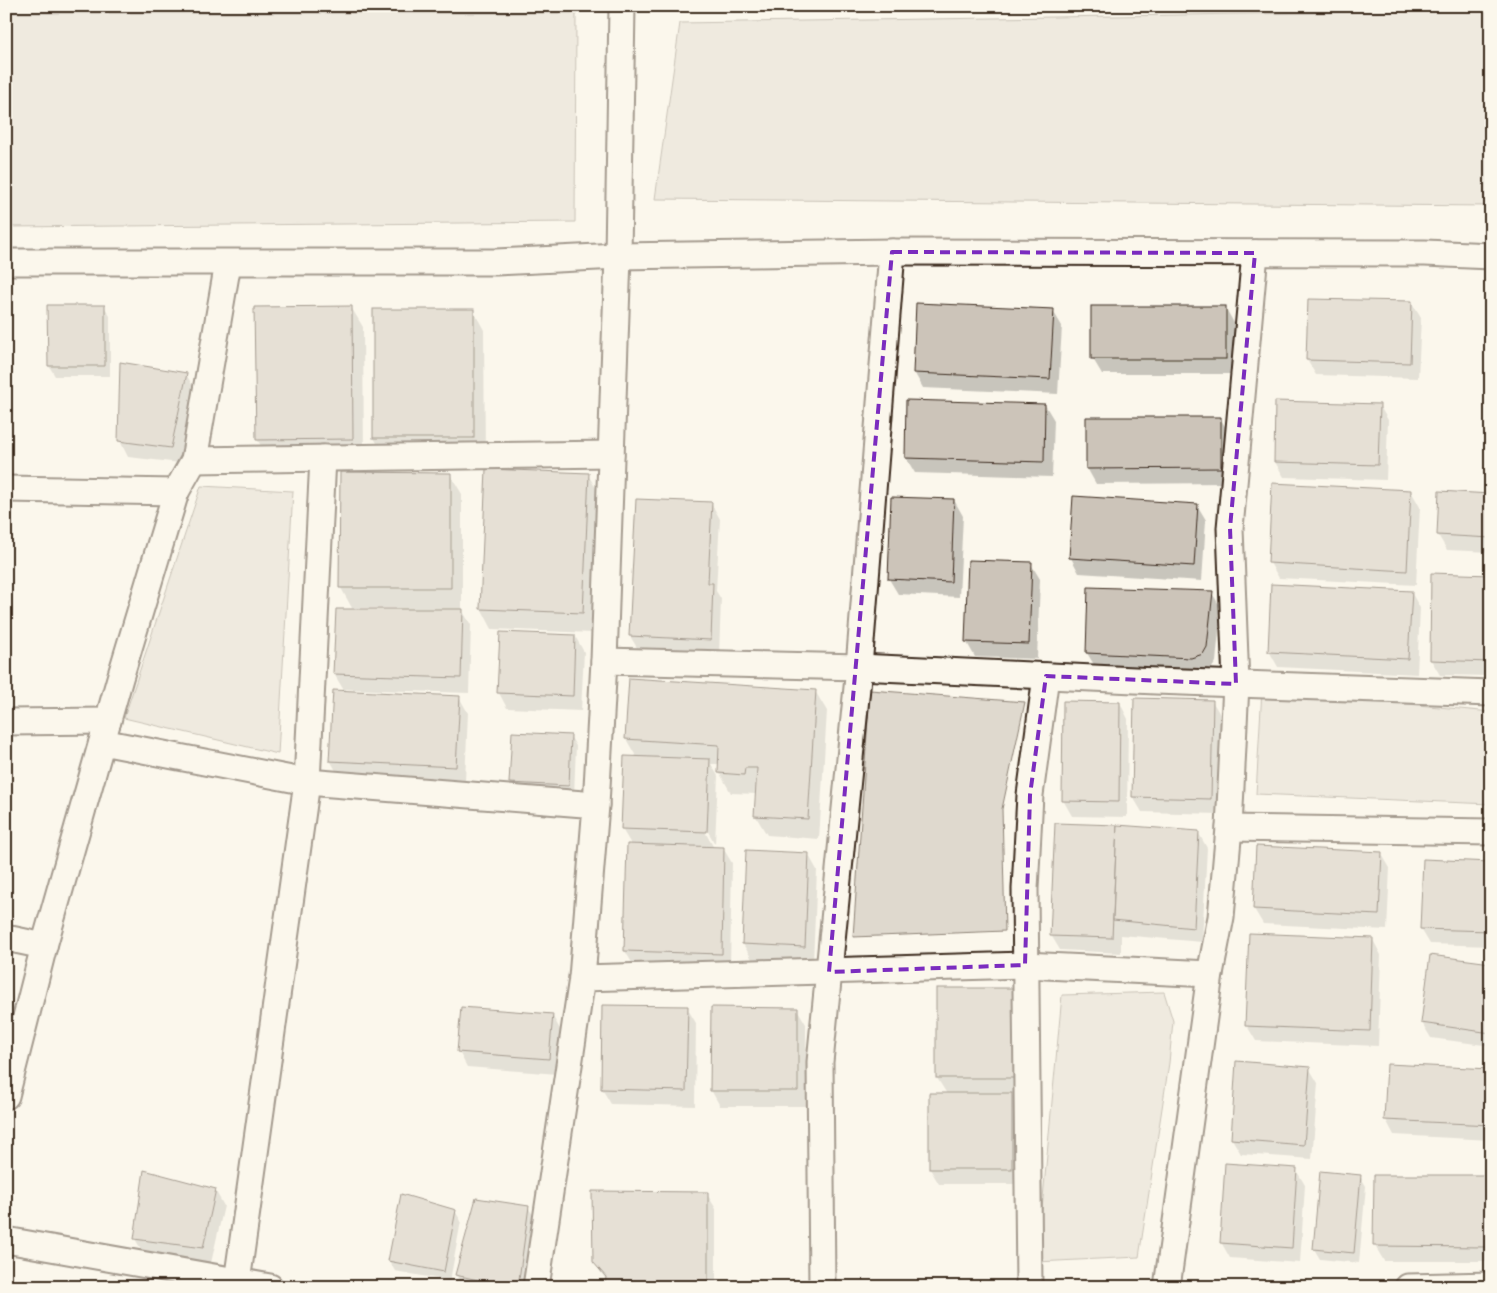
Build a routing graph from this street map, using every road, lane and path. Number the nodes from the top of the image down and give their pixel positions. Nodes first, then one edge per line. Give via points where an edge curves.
1 (622, 6) edge
2 (892, 252) junction
3 (1255, 253) junction
4 (618, 256) junction
5 (1491, 256) edge
6 (6, 262) edge
7 (228, 263) junction
8 (611, 454) junction
9 (324, 458) junction
10 (194, 460) junction
11 (6, 489) edge
12 (176, 492) junction
13 (604, 661) junction
14 (858, 667) junction
15 (1046, 676) junction
16 (1236, 684) junction
17 (1491, 693) edge
18 (6, 722) edge
19 (105, 732) junction
20 (307, 782) junction
21 (596, 804) junction
22 (1229, 828) junction
23 (1491, 832) edge
24 (6, 938) edge
25 (44, 946) junction
26 (1026, 965) junction
27 (830, 972) junction
28 (1210, 974) junction
29 (582, 978) junction
30 (6, 1096) edge
31 (6, 1240) edge
32 (237, 1282) junction
33 (1491, 1285) edge
34 (270, 1287) edge
35 (536, 1287) edge
36 (822, 1287) edge
37 (1029, 1287) edge
38 (1167, 1287) edge
39 (1408, 1287) edge

1 - 4 street
2 - 3 street
2 - 4 street
2 - 14 street
3 - 5 street
3 - 16 street via 1230,528
4 - 7 street via 496,262
4 - 8 street
6 - 7 street
7 - 10 street
8 - 9 street
8 - 13 street
9 - 10 street
9 - 20 street
10 - 12 street
11 - 12 street
12 - 19 street
13 - 14 street
13 - 21 street
14 - 15 street
14 - 27 street
15 - 16 street
15 - 26 street via 1030,795 1024,889
16 - 17 street
16 - 22 street
18 - 19 street
19 - 20 street
19 - 25 street
20 - 21 street
20 - 32 street
21 - 29 street
22 - 23 street
22 - 28 street via 1221,917
24 - 25 street
25 - 30 street
26 - 27 street
26 - 28 street
26 - 37 street
27 - 29 street
27 - 36 street via 820,1062
28 - 38 street
29 - 35 street
31 - 32 street
32 - 34 street
33 - 39 street

